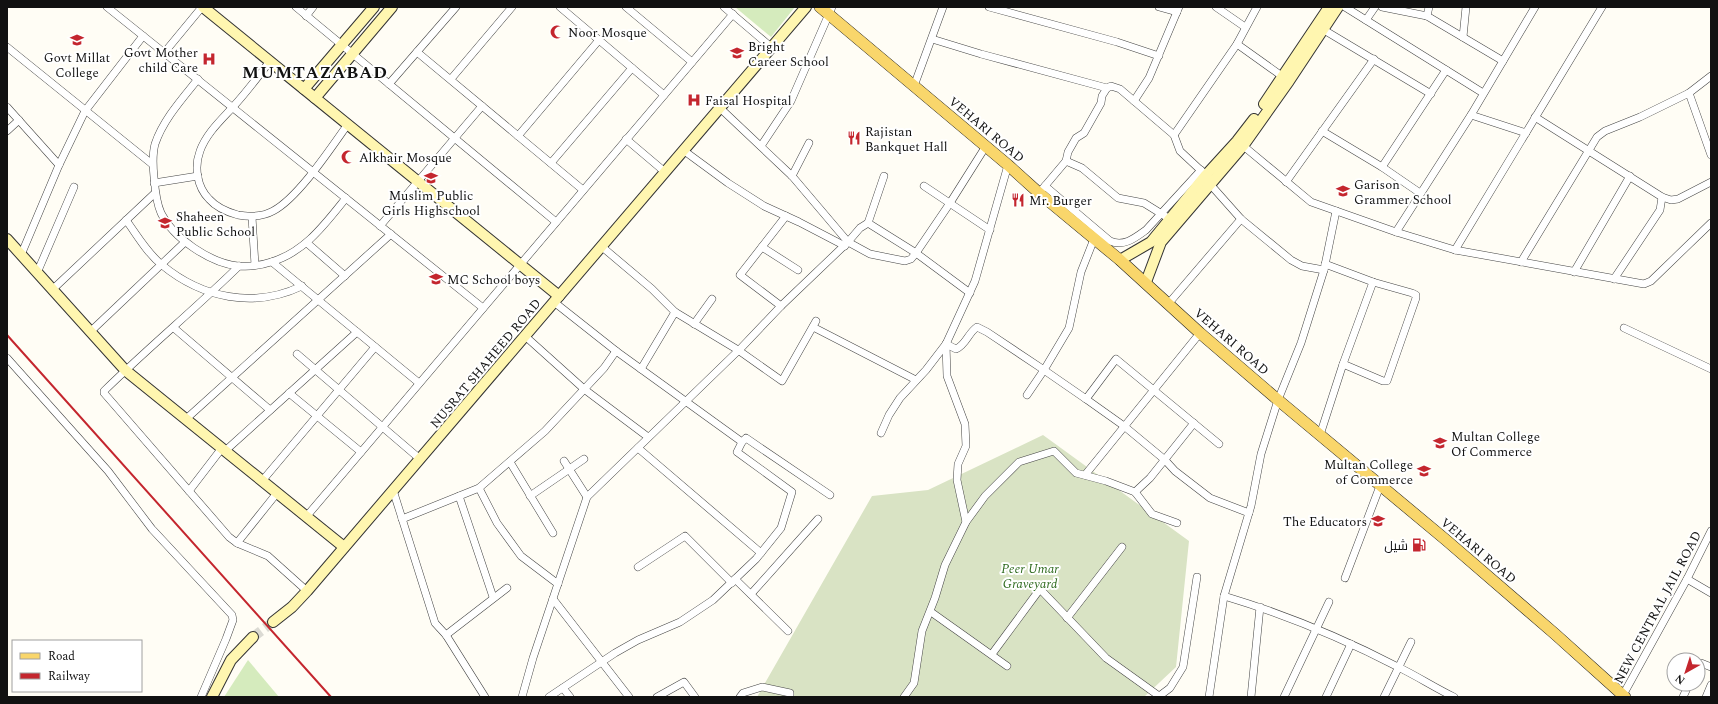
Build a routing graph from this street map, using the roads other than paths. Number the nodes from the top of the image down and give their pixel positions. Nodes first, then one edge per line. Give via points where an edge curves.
1 (107, 7) edge
2 (203, 7) edge
3 (296, 7) edge
4 (313, 7) edge
5 (374, 7) edge
6 (392, 7) edge
7 (456, 7) edge
8 (512, 7) edge
9 (626, 7) edge
10 (724, 7) edge
11 (806, 7) edge
12 (943, 7) edge
13 (988, 7) edge
14 (1159, 7) edge
15 (1216, 7) edge
16 (1257, 7) edge
17 (1329, 7) edge
18 (1338, 7) edge
19 (1345, 7) edge
20 (1375, 7) edge
21 (1382, 7) edge
22 (1429, 7) edge
23 (1466, 7) edge
24 (1535, 7) edge
25 (1602, 7) edge
26 (563, 8) edge
27 (827, 9) edge
28 (1178, 10) edge
29 (732, 14) junction
30 (306, 16) junction
31 (1427, 16) junction
32 (1366, 20) junction
33 (1245, 27) junction
34 (1324, 30) junction
35 (144, 36) junction
36 (1463, 38) junction
37 (932, 39) junction
38 (599, 40) junction
39 (1237, 44) junction
40 (342, 45) junction
41 (7, 47) edge
42 (771, 47) junction
43 (417, 52) junction
44 (164, 53) junction
45 (353, 54) junction
46 (1159, 56) junction
47 (1374, 59) junction
48 (270, 61) junction
49 (1503, 61) junction
50 (692, 62) junction
51 (632, 68) junction
52 (1446, 70) junction
53 (1711, 76) edge
54 (198, 79) junction
55 (1286, 79) junction
56 (451, 80) junction
57 (389, 84) junction
58 (914, 86) junction
59 (1107, 88) junction
60 (304, 89) junction
61 (1484, 93) junction
62 (1689, 93) junction
63 (1431, 94) junction
64 (664, 95) junction
65 (315, 98) junction
66 (1134, 101) junction
67 (7, 106) edge
68 (482, 106) junction
69 (233, 108) junction
70 (720, 108) junction
71 (85, 111) junction
72 (1471, 115) junction
73 (1535, 117) junction
74 (19, 120) junction
75 (348, 124) junction
76 (7, 130) edge
77 (1322, 131) junction
78 (1526, 133) junction
79 (1174, 135) junction
80 (518, 136) junction
81 (455, 138) junction
82 (626, 139) junction
83 (809, 143) dead end
84 (1240, 144) junction
85 (761, 146) junction
86 (986, 146) junction
87 (683, 150) junction
88 (1589, 150) junction
89 (1711, 155) edge
90 (1066, 161) junction
91 (551, 163) junction
92 (59, 164) junction
93 (152, 164) junction
94 (1008, 165) junction
95 (1382, 167) junction
96 (312, 171) junction
97 (665, 172) junction
98 (198, 176) junction
99 (792, 176) junction
100 (884, 176) dead end
101 (1630, 176) junction
102 (1207, 178) junction
103 (418, 182) junction
104 (1286, 182) junction
105 (1711, 182) edge
106 (154, 183) junction
107 (924, 186) dead end
108 (74, 188) dead end
109 (583, 190) junction
110 (1042, 190) junction
111 (155, 192) junction
112 (1420, 193) junction
113 (1662, 197) junction
114 (346, 198) junction
115 (950, 203) junction
116 (1336, 211) junction
117 (1160, 213) junction
118 (786, 216) junction
119 (252, 217) junction
120 (1241, 219) junction
121 (126, 220) junction
122 (556, 222) junction
123 (1174, 222) junction
124 (868, 223) junction
125 (1711, 223) edge
126 (380, 226) junction
127 (990, 230) junction
128 (1396, 232) junction
129 (391, 234) junction
130 (7, 239) edge
131 (1094, 239) junction
132 (185, 242) junction
133 (307, 243) junction
134 (846, 244) junction
135 (601, 246) junction
136 (762, 247) junction
137 (1455, 250) junction
138 (916, 253) junction
139 (21, 256) junction
140 (1120, 260) junction
141 (272, 262) junction
142 (1521, 262) junction
143 (520, 264) junction
144 (161, 265) junction
145 (255, 265) junction
146 (239, 266) junction
147 (1325, 267) junction
148 (798, 270) dead end
149 (1574, 272) junction
150 (37, 273) junction
151 (345, 276) junction
152 (1614, 279) junction
153 (1146, 282) junction
154 (1373, 282) junction
155 (302, 286) junction
156 (52, 290) junction
157 (970, 293) junction
158 (211, 294) junction
159 (556, 299) junction
160 (712, 299) dead end
161 (318, 300) junction
162 (1169, 303) junction
163 (781, 306) junction
164 (483, 308) junction
165 (675, 312) junction
166 (694, 324) junction
167 (174, 328) junction
168 (1624, 328) dead end
169 (90, 332) junction
170 (357, 332) junction
171 (1200, 333) junction
172 (525, 336) junction
173 (946, 344) junction
174 (375, 347) junction
175 (738, 350) junction
176 (616, 351) junction
177 (297, 354) dead end
178 (7, 358) edge
179 (1343, 364) junction
180 (315, 369) junction
181 (641, 369) junction
182 (1711, 369) edge
183 (125, 370) junction
184 (1044, 370) junction
185 (232, 377) junction
186 (916, 380) junction
187 (419, 383) junction
188 (584, 389) junction
189 (339, 390) junction
190 (1153, 390) junction
191 (289, 393) junction
192 (1027, 395) dead end
193 (1086, 399) junction
194 (1278, 400) junction
195 (684, 402) junction
196 (270, 410) junction
197 (317, 416) junction
198 (186, 419) junction
199 (1194, 423) junction
200 (1124, 426) junction
201 (382, 427) junction
202 (881, 433) dead end
203 (1320, 435) junction
204 (648, 437) junction
205 (742, 442) junction
206 (1220, 444) dead end
207 (638, 448) junction
208 (223, 449) junction
209 (361, 452) junction
210 (420, 459) junction
211 (584, 459) dead end
212 (1165, 460) junction
213 (564, 461) dead end
214 (510, 462) junction
215 (568, 469) junction
216 (1084, 475) junction
217 (262, 481) junction
218 (1380, 486) junction
219 (479, 488) junction
220 (393, 490) junction
221 (189, 491) junction
222 (1134, 492) junction
223 (277, 493) junction
224 (830, 495) dead end
225 (459, 496) junction
226 (530, 496) junction
227 (587, 497) junction
228 (1249, 513) junction
229 (306, 517) junction
230 (402, 519) junction
231 (818, 519) dead end
232 (966, 522) junction
233 (1177, 523) dead end
234 (1711, 531) edge
235 (552, 533) dead end
236 (237, 543) junction
237 (1122, 547) dead end
238 (344, 548) junction
239 (761, 554) junction
240 (638, 567) dead end
241 (1197, 577) dead end
242 (1345, 578) dead end
243 (1687, 579) junction
244 (733, 581) junction
245 (558, 584) junction
246 (507, 588) dead end
247 (307, 591) junction
248 (1711, 593) edge
249 (751, 594) junction
250 (1224, 596) junction
251 (493, 597) junction
252 (553, 599) junction
253 (1329, 602) dead end
254 (1260, 607) junction
255 (930, 612) junction
256 (1067, 618) junction
257 (272, 622) tunnel mouth
258 (1316, 628) junction
259 (788, 631) dead end
260 (446, 635) junction
261 (253, 637) tunnel mouth
262 (1411, 642) dead end
263 (1351, 644) junction
264 (992, 654) junction
265 (600, 662) junction
266 (1008, 666) dead end
267 (1398, 667) junction
268 (1711, 685) edge
269 (563, 688) junction
270 (1624, 696) edge
271 (201, 697) edge
272 (212, 697) edge
273 (485, 697) edge
274 (522, 697) edge
275 (549, 697) edge
276 (570, 697) edge
277 (629, 697) edge
278 (657, 697) edge
279 (695, 697) edge
280 (740, 697) edge
281 (790, 697) edge
282 (904, 697) edge
283 (1158, 697) edge
284 (1209, 697) edge
285 (1251, 697) edge
286 (1284, 697) edge
287 (1326, 697) edge
288 (1384, 697) edge
289 (1454, 697) edge
290 (1706, 697) edge

1 - 35 street
2 - 44 street
2 - 48 street
3 - 30 street
4 - 30 street
5 - 40 street
6 - 45 street
7 - 43 street
8 - 56 street
9 - 50 street
10 - 29 street
11 - 42 street, NUSRAT SHAHEED ROAD
12 - 37 street
13 - 46 street
14 - 28 street
15 - 33 street
16 - 33 street
17 - 55 street
18 - 34 street
19 - 32 street
20 - 32 street
21 - 31 street
22 - 31 street
23 - 36 street
24 - 49 street
25 - 73 street
26 - 38 street
27 - 58 main road, VEHARI ROAD
27 - 85 street via 791,101
28 - 46 street
29 - 42 street
29 - 50 street
30 - 40 street
31 - 36 street
32 - 52 street
33 - 39 street
34 - 47 street
34 - 55 street
35 - 44 street
35 - 71 street
36 - 49 street
37 - 58 street
37 - 59 street
38 - 51 street
38 - 80 street
39 - 55 street
39 - 79 street
40 - 45 street
40 - 60 street
41 - 71 street
42 - 70 street, NUSRAT SHAHEED ROAD
43 - 56 street
43 - 57 street
44 - 54 street
45 - 57 street
45 - 65 street
46 - 66 street
47 - 63 street
47 - 77 street
48 - 60 street
48 - 69 street
49 - 61 street
50 - 64 street
51 - 64 street
51 - 91 street
52 - 61 street
52 - 63 street
53 - 62 street
54 - 69 street
54 - 93 street via 160,130 154,146
55 - 84 street
56 - 68 street
57 - 81 street
58 - 86 main road, VEHARI ROAD
59 - 66 street via 1111,86 1120,89
59 - 90 street via 1084,133 1076,138 1068,152
60 - 65 street
61 - 72 street
62 - 88 street via 1605,131 1597,137
62 - 89 street
63 - 95 street
64 - 82 street
65 - 75 street
66 - 79 street
67 - 74 street
68 - 80 street
68 - 81 street
69 - 96 street
69 - 98 street via 205,140 199,152
70 - 85 street
70 - 87 street, NUSRAT SHAHEED ROAD
71 - 92 street
71 - 93 street
72 - 78 street
72 - 112 street
73 - 78 street
73 - 88 street
74 - 76 street
74 - 92 street
75 - 96 street
75 - 103 street
77 - 95 street
77 - 104 street
78 - 137 street
79 - 102 street via 1180,151
80 - 91 street
81 - 103 street
81 - 122 street
82 - 97 street
82 - 109 street
83 - 99 street
84 - 102 street
84 - 104 street
85 - 99 street
86 - 94 main road, VEHARI ROAD
86 - 115 street
87 - 97 street, NUSRAT SHAHEED ROAD
87 - 118 street via 728,183 764,206
88 - 101 street
88 - 142 street
90 - 110 street
90 - 117 street via 1082,168 1118,198 1144,203
91 - 109 street
92 - 139 street
93 - 106 street
94 - 110 main road, VEHARI ROAD
94 - 127 street
95 - 112 street
96 - 114 street
96 - 119 street via 274,211
97 - 135 street, NUSRAT SHAHEED ROAD
98 - 106 street
98 - 119 street via 203,192 216,205 232,213
99 - 134 street
100 - 124 street
101 - 113 street
101 - 149 street
102 - 117 street
102 - 120 street
102 - 123 street
103 - 126 street
103 - 143 street
104 - 116 street via 1311,202
105 - 113 street via 1678,199
106 - 111 street
107 - 115 street
108 - 150 street
109 - 122 street
110 - 117 street via 1116,244 1137,237
110 - 131 main road, VEHARI ROAD
111 - 121 street
111 - 132 street via 164,219
112 - 128 street
113 - 152 street via 1660,210
114 - 126 street
114 - 133 street
115 - 127 street
115 - 138 street
116 - 128 street
116 - 147 street
117 - 123 street
118 - 134 street
118 - 136 street
119 - 145 street
120 - 147 street via 1291,260 1302,266
120 - 162 street
121 - 144 street via 141,243
121 - 156 street
122 - 143 street
123 - 140 street via 1151,242
123 - 153 street via 1161,242
124 - 134 street
124 - 138 street
125 - 152 street via 1651,281 1644,284
126 - 129 street
127 - 157 street
128 - 137 street
129 - 151 street
129 - 164 street
130 - 139 street
131 - 140 main road, VEHARI ROAD
131 - 184 street via 1081,272 1069,328
132 - 144 street
132 - 146 street via 215,259
133 - 141 street
133 - 151 street
134 - 138 street via 870,254 905,261
134 - 163 street
135 - 159 street, NUSRAT SHAHEED ROAD
135 - 165 street
136 - 148 street
136 - 163 street via 740,275
137 - 142 street
138 - 157 street
139 - 150 street
140 - 153 main road, VEHARI ROAD
141 - 145 street
141 - 155 street
142 - 149 street
143 - 159 street
143 - 164 street
144 - 158 street via 186,282
144 - 169 street
145 - 146 street
146 - 158 street
147 - 154 street
147 - 194 street via 1301,343
149 - 152 street
150 - 156 street
151 - 161 street
153 - 162 main road, VEHARI ROAD
154 - 179 street
154 - 179 street via 1416,295 1389,377 1382,381
155 - 158 street via 282,294 254,298
155 - 161 street
156 - 169 street
157 - 173 street
158 - 167 street
159 - 172 street, NUSRAT SHAHEED ROAD
159 - 176 street
160 - 166 street
161 - 170 street
161 - 185 street
162 - 171 main road, VEHARI ROAD
163 - 175 street
164 - 187 street
165 - 166 street
165 - 181 street
166 - 175 street
167 - 183 street
167 - 185 street
168 - 182 street
169 - 183 street
170 - 174 street
170 - 180 street
171 - 190 street
171 - 194 main road, VEHARI ROAD
172 - 188 street
172 - 210 street, NUSRAT SHAHEED ROAD
173 - 184 street via 956,349 973,330 981,328
173 - 186 street
173 - 232 street via 947,376 965,424 966,446 958,464 957,480
174 - 187 street
174 - 189 street
175 - 186 street via 782,381 814,324
175 - 195 street
176 - 181 street
176 - 188 street
177 - 180 street
178 - 271 street via 108,471 152,529 232,615 233,620 226,639
179 - 203 street
180 - 189 street
180 - 191 street
181 - 195 street
183 - 198 street
183 - 221 street via 104,390 104,393
184 - 192 street
184 - 193 street
185 - 196 street
185 - 198 street
186 - 202 street via 900,398
187 - 201 street
188 - 204 street
188 - 214 street via 545,432
189 - 197 street
189 - 201 street
190 - 193 street via 1116,359
190 - 199 street
190 - 200 street
191 - 196 street
191 - 197 street
193 - 200 street
194 - 203 main road, VEHARI ROAD
194 - 228 street via 1261,454
195 - 204 street
195 - 205 street
196 - 208 street
197 - 209 street
197 - 217 street
198 - 208 street
199 - 206 street
199 - 212 street
200 - 212 street
200 - 216 street
201 - 209 street
201 - 210 street
203 - 218 main road, VEHARI ROAD
204 - 207 street
205 - 224 street via 746,438
205 - 239 street via 738,452 792,492 781,528
207 - 227 street
207 - 239 street
208 - 217 street
208 - 221 street
209 - 229 street
210 - 220 street, NUSRAT SHAHEED ROAD
211 - 215 street
212 - 222 street
212 - 228 street via 1210,498
213 - 215 street
214 - 219 street
214 - 226 street
215 - 226 street
215 - 227 street
216 - 222 street
216 - 232 street via 1076,473 1054,451 1019,462 985,496
217 - 223 street
218 - 242 street
218 - 270 main road, VEHARI ROAD via 1446,540
219 - 225 street
219 - 245 street via 497,523 521,556
220 - 230 street
220 - 238 street, NUSRAT SHAHEED ROAD
221 - 236 street
222 - 233 street via 1152,514
223 - 229 street
223 - 236 street
225 - 230 street
225 - 251 street
226 - 235 street
227 - 245 street
228 - 250 street
229 - 238 street
230 - 260 street via 435,623
231 - 249 street
232 - 255 street via 944,565
234 - 243 street, NEW CENTRAL JAIL ROAD
236 - 247 street via 268,556
237 - 256 street
238 - 247 street, NUSRAT SHAHEED ROAD
239 - 244 street
240 - 244 street via 685,536
241 - 283 street via 1183,667 1170,688
243 - 248 street
243 - 270 street, NEW CENTRAL JAIL ROAD
244 - 249 street
244 - 265 street via 713,600 680,622 638,640
245 - 252 street
246 - 251 street
247 - 257 street, NUSRAT SHAHEED ROAD via 292,607
249 - 259 street
250 - 254 street
250 - 284 street
251 - 260 street
252 - 265 street
252 - 274 street
253 - 258 street
254 - 258 street
254 - 285 street
255 - 264 street
255 - 282 street via 922,631 914,683
256 - 264 street via 1040,589
256 - 283 street via 1106,658
258 - 263 street
258 - 286 street
260 - 273 street
261 - 272 street via 225,668
262 - 267 street
263 - 267 street
263 - 287 street
264 - 266 street
265 - 269 street
265 - 277 street
267 - 288 street
267 - 289 street
268 - 290 street
269 - 275 street
269 - 276 street
278 - 279 street via 684,682
280 - 281 street via 743,693 762,688 790,693

